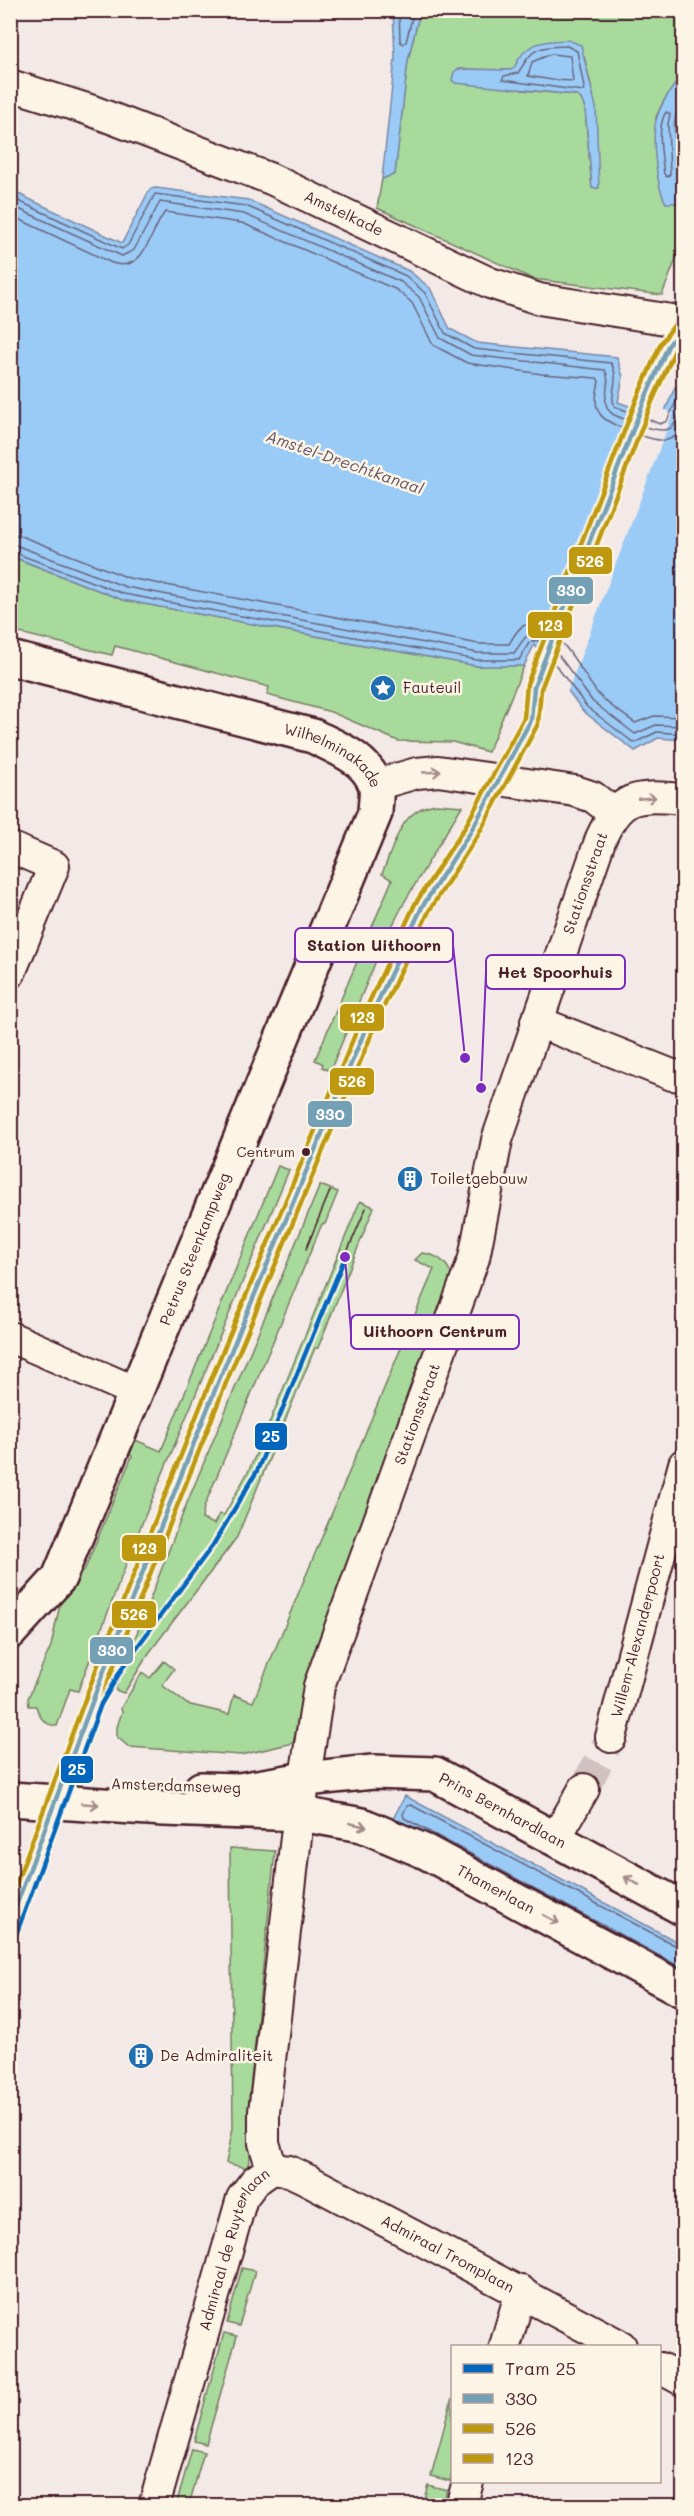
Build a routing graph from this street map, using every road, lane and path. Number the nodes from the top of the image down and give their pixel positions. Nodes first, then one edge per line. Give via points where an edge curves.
1 (10, 85) edge
2 (684, 322) edge
3 (10, 658) edge
4 (375, 785) junction
5 (684, 799) edge
6 (614, 813) junction
7 (10, 847) edge
8 (10, 973) edge
9 (536, 1021) junction
10 (684, 1076) edge
11 (10, 1338) edge
12 (136, 1392) junction
13 (684, 1464) edge
14 (10, 1632) edge
15 (611, 1737) tunnel mouth
16 (10, 1777) edge
17 (305, 1779) junction
18 (584, 1789) tunnel mouth
19 (10, 1799) edge
20 (301, 1815) junction
21 (555, 1839) junction
22 (684, 1909) edge
23 (684, 1991) edge
24 (272, 2169) junction
25 (521, 2292) junction
26 (505, 2345) edge
27 (619, 2345) edge
28 (661, 2369) edge
29 (684, 2381) edge
30 (467, 2483) edge
31 (154, 2505) edge
32 (461, 2505) edge

1 - 2 street, Amstelkade via 90,110 271,179 490,283 539,299
3 - 4 street, Wilhelminakade via 313,736 346,752 364,767
4 -> 6 street, Wilhelminakade via 438,771 575,791 593,797
4 - 12 street, Petrus Steenkampweg via 375,813
6 -> 5 street via 625,803 643,797
6 - 9 street, Stationsstraat via 601,838
7 - 8 street via 54,866
9 - 10 street
9 - 17 street, Stationsstraat via 497,1140 474,1258 319,1686
11 - 12 street
12 - 14 street, Petrus Steenkampweg via 59,1578
13 - 15 street, Willem-Alexanderpoort
16 - 17 street, Amsterdamseweg via 238,1790
17 - 20 street, Stationsstraat
17 - 21 street, Prins Bernhardlaan via 373,1772 435,1774
18 - 21 street
19 -> 20 street, Amsterdamseweg
20 -> 23 street, Thamerlaan via 362,1825 390,1835
20 - 24 street, Admiraal de Ruyterlaan via 264,2112 264,2143
22 -> 21 street, Prins Bernhardlaan
24 - 25 street, Admiraal Tromplaan via 289,2171
24 - 31 street, Admiraal de Ruyterlaan via 255,2181 242,2198
25 - 26 street
25 - 27 street, Admiraal Tromplaan
28 - 29 street
30 - 32 street

